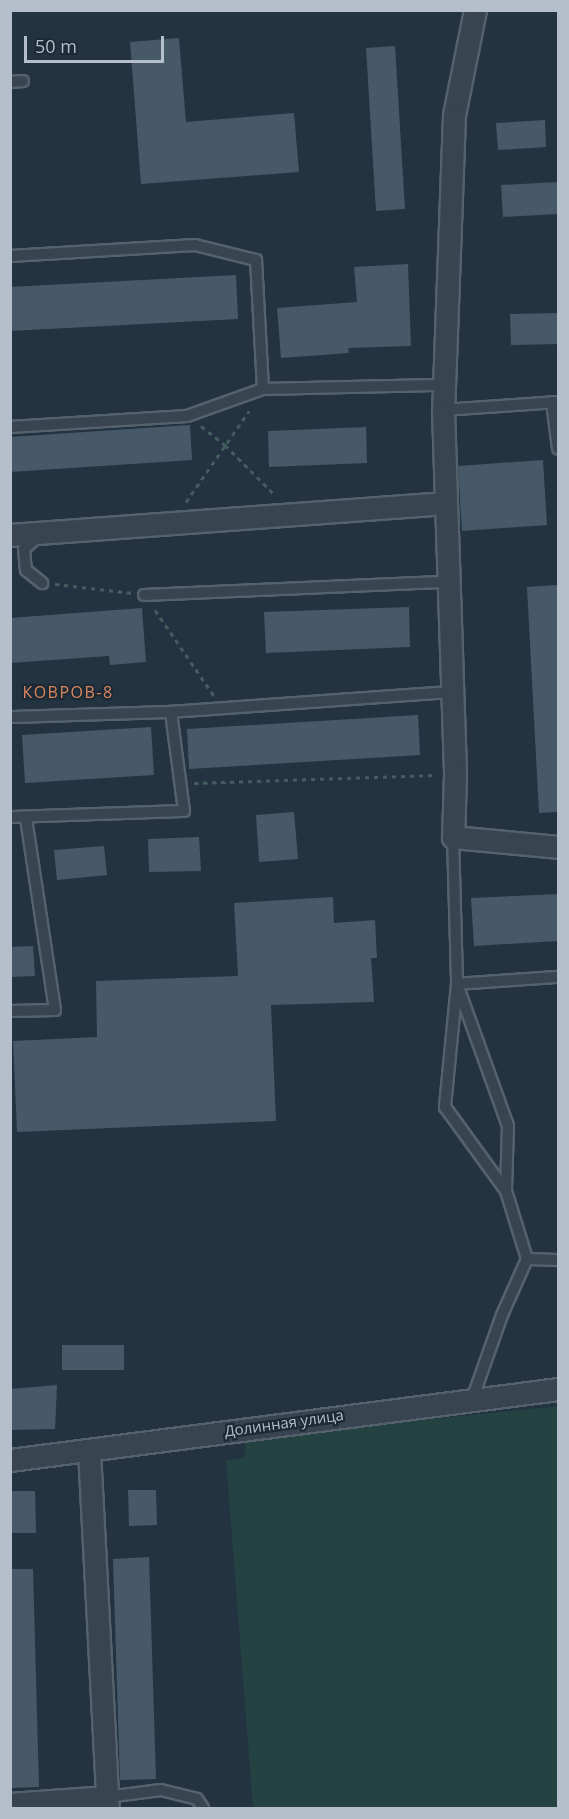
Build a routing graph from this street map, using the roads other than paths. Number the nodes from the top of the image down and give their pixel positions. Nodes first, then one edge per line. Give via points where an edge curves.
1 (475, 10) edge
2 (23, 81) dead end
3 (10, 82) edge
4 (10, 256) edge
5 (446, 385) junction
6 (263, 389) junction
7 (555, 402) edge
8 (443, 410) junction
9 (10, 427) edge
10 (558, 449) edge
11 (446, 503) junction
12 (42, 533) junction
13 (10, 535) edge
14 (447, 582) junction
15 (42, 583) road end
16 (144, 595) road end
17 (452, 692) junction
18 (171, 712) junction
19 (10, 717) edge
20 (10, 817) edge
21 (26, 818) junction
22 (453, 837) junction
23 (558, 847) edge
24 (558, 977) edge
25 (457, 984) junction
26 (10, 1011) edge
27 (506, 1191) junction
28 (527, 1259) junction
29 (558, 1260) edge
30 (558, 1389) edge
31 (473, 1397) junction
32 (89, 1450) junction
33 (10, 1460) edge
34 (107, 1803) edge
35 (10, 1804) edge
36 (62, 1805) edge
37 (203, 1809) edge

1 - 5 street via 454,115
2 - 3 lane
4 - 6 lane via 195,245 256,260
5 - 6 lane
5 - 8 street
6 - 9 lane via 187,416
7 - 8 lane
7 - 10 lane
8 - 11 street
11 - 12 street
11 - 14 street
12 - 13 street
12 - 15 lane via 24,549 26,570
14 - 16 lane
14 - 17 street
17 - 18 lane
17 - 22 street
18 - 19 lane
18 - 21 lane via 184,811
20 - 21 lane
21 - 26 lane via 55,1010
22 - 23 street
22 - 25 lane
24 - 25 lane
25 - 27 lane via 508,1126
25 - 27 lane via 446,1107
27 - 28 lane
28 - 29 lane
28 - 31 lane
30 - 31 street, Долинная улица
31 - 32 street, Долинная улица
32 - 33 street, Долинная улица
32 - 34 street
34 - 36 street
34 - 37 lane via 161,1791 197,1799
35 - 36 street

